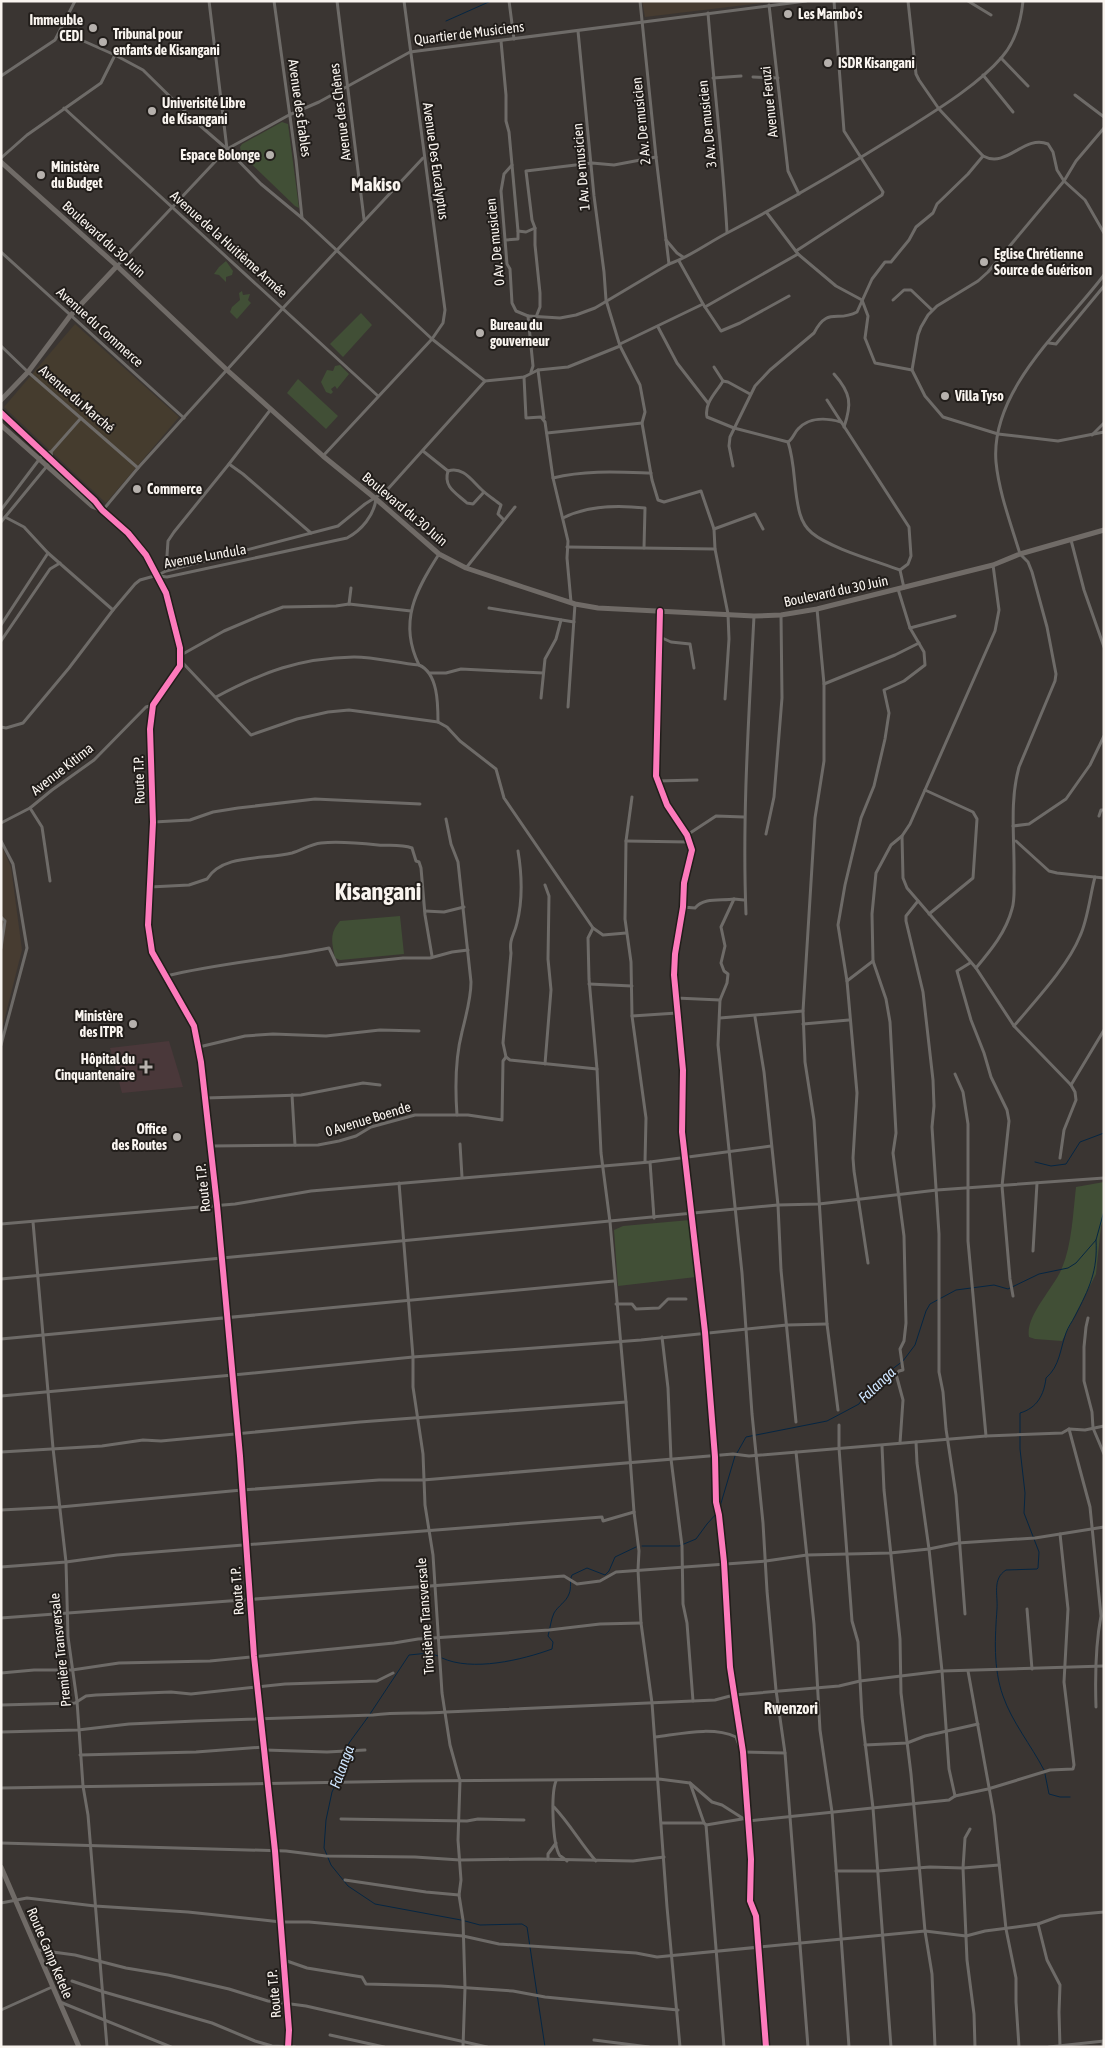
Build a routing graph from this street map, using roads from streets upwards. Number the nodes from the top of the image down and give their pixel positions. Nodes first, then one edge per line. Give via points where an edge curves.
1 (75, 1) edge
2 (209, 1) edge
3 (274, 1) edge
4 (337, 1) edge
5 (404, 1) edge
6 (509, 1) edge
7 (640, 1) edge
8 (806, 1) edge
9 (834, 1) edge
10 (908, 1) edge
11 (968, 1) edge
12 (1023, 1) edge
13 (770, 6) junction
14 (708, 13) junction
15 (991, 15) dead end
16 (642, 22) junction
17 (61, 31) junction
18 (578, 31) junction
19 (514, 39) junction
20 (501, 41) junction
21 (410, 52) junction
22 (115, 55) junction
23 (1002, 58) junction
24 (983, 75) junction
25 (1, 76) edge
26 (742, 76) dead end
27 (753, 77) dead end
28 (713, 78) junction
29 (778, 78) junction
30 (349, 86) junction
31 (1028, 86) dead end
32 (1075, 95) dead end
33 (64, 108) junction
34 (939, 109) junction
35 (1013, 112) dead end
36 (290, 115) junction
37 (1104, 117) edge
38 (1104, 128) edge
39 (227, 149) junction
40 (983, 156) junction
41 (656, 157) junction
42 (1, 158) edge
43 (424, 158) junction
44 (860, 158) junction
45 (1, 162) edge
46 (592, 164) junction
47 (512, 165) junction
48 (1064, 181) junction
49 (799, 194) junction
50 (172, 208) junction
51 (767, 213) junction
52 (302, 218) junction
53 (364, 220) junction
54 (535, 228) junction
55 (518, 231) junction
56 (727, 232) junction
57 (1104, 233) edge
58 (666, 239) junction
59 (506, 240) junction
60 (337, 251) junction
61 (1, 252) edge
62 (797, 252) junction
63 (683, 257) junction
64 (679, 261) junction
65 (669, 264) junction
66 (117, 266) junction
67 (1104, 275) edge
68 (1104, 286) edge
69 (1094, 288) junction
70 (1098, 292) junction
71 (789, 296) dead end
72 (606, 300) junction
73 (862, 300) junction
74 (893, 300) dead end
75 (704, 306) junction
76 (284, 308) junction
77 (932, 310) junction
78 (70, 316) junction
79 (528, 316) junction
80 (536, 317) junction
81 (658, 327) junction
82 (432, 339) junction
83 (1048, 343) junction
84 (620, 345) junction
85 (1, 346) edge
86 (714, 367) dead end
87 (228, 370) junction
88 (538, 370) junction
89 (912, 370) junction
90 (28, 372) junction
91 (531, 372) junction
92 (834, 374) dead end
93 (524, 377) junction
94 (723, 381) junction
95 (486, 382) junction
96 (750, 394) junction
97 (378, 396) junction
98 (1, 400) edge
99 (827, 400) dead end
100 (708, 403) junction
101 (271, 409) junction
102 (1, 413) edge
103 (81, 418) junction
104 (184, 418) junction
105 (544, 419) junction
106 (841, 422) junction
107 (642, 423) junction
108 (1104, 423) edge
109 (1, 425) edge
110 (844, 427) junction
111 (734, 428) junction
112 (1104, 432) edge
113 (547, 433) junction
114 (998, 434) junction
115 (1091, 436) junction
116 (788, 442) junction
117 (424, 451) junction
118 (51, 452) junction
119 (44, 453) junction
120 (323, 456) junction
121 (39, 459) junction
122 (52, 460) junction
123 (230, 464) junction
124 (47, 466) junction
125 (733, 466) dead end
126 (138, 468) junction
127 (448, 471) junction
128 (651, 473) junction
129 (553, 478) junction
130 (484, 492) junction
131 (376, 498) junction
132 (515, 507) dead end
133 (1, 510) edge
134 (102, 510) junction
135 (5, 517) junction
136 (563, 518) junction
137 (504, 520) junction
138 (1, 522) edge
139 (714, 529) junction
140 (763, 529) dead end
141 (1104, 530) edge
142 (311, 534) junction
143 (1071, 539) junction
144 (567, 547) junction
145 (644, 548) junction
146 (715, 549) junction
147 (48, 553) junction
148 (439, 554) junction
149 (1020, 554) junction
150 (60, 563) junction
151 (993, 565) junction
152 (466, 568) junction
153 (900, 570) junction
154 (166, 571) junction
155 (158, 575) junction
156 (351, 588) dead end
157 (901, 589) junction
158 (22, 593) junction
159 (29, 600) junction
160 (573, 603) junction
161 (349, 604) junction
162 (489, 608) dead end
163 (817, 609) junction
164 (113, 610) junction
165 (411, 611) junction
166 (660, 611) junction
167 (728, 614) junction
168 (781, 615) junction
169 (754, 616) junction
170 (955, 616) dead end
171 (561, 620) junction
172 (574, 622) junction
173 (1, 625) edge
174 (910, 628) junction
175 (660, 638) junction
176 (1, 641) edge
177 (919, 644) junction
178 (1104, 647) edge
179 (180, 658) junction
180 (419, 665) junction
181 (694, 668) dead end
182 (430, 673) junction
183 (543, 673) junction
184 (824, 684) junction
185 (216, 697) junction
186 (541, 698) dead end
187 (725, 699) dead end
188 (153, 705) junction
189 (568, 708) dead end
190 (438, 722) junction
191 (1, 727) edge
192 (1104, 736) edge
193 (697, 780) dead end
194 (657, 781) junction
195 (925, 790) junction
196 (632, 797) dead end
197 (420, 804) dead end
198 (30, 808) junction
199 (1104, 810) edge
200 (1099, 816) dead end
201 (744, 817) junction
202 (446, 819) dead end
203 (153, 822) junction
204 (1, 823) edge
205 (1013, 826) junction
206 (766, 834) dead end
207 (687, 835) junction
208 (902, 836) junction
209 (1, 841) edge
210 (626, 841) junction
211 (1015, 841) junction
212 (689, 842) junction
213 (518, 851) dead end
214 (1095, 877) junction
215 (1104, 878) edge
216 (50, 881) dead end
217 (545, 885) dead end
218 (149, 887) junction
219 (734, 899) junction
220 (744, 900) junction
221 (918, 901) junction
222 (683, 906) junction
223 (464, 907) junction
224 (425, 911) junction
225 (746, 914) dead end
226 (929, 914) junction
227 (1, 916) edge
228 (592, 928) junction
229 (626, 933) junction
230 (1, 948) edge
231 (468, 950) junction
232 (432, 956) junction
233 (873, 961) junction
234 (970, 963) junction
235 (976, 968) junction
236 (166, 976) junction
237 (847, 981) junction
238 (589, 984) junction
239 (632, 986) junction
240 (675, 998) junction
241 (720, 1000) junction
242 (802, 1011) junction
243 (677, 1013) junction
244 (632, 1016) junction
245 (755, 1016) junction
246 (720, 1018) junction
247 (849, 1020) junction
248 (803, 1024) junction
249 (1014, 1026) junction
250 (1104, 1030) edge
251 (420, 1031) dead end
252 (1, 1045) edge
253 (199, 1047) junction
254 (506, 1057) junction
255 (545, 1064) junction
256 (597, 1069) junction
257 (955, 1074) dead end
258 (380, 1084) dead end
259 (1071, 1085) junction
260 (292, 1095) junction
261 (205, 1098) junction
262 (456, 1115) junction
263 (460, 1144) dead end
264 (295, 1145) junction
265 (211, 1146) junction
266 (770, 1146) junction
267 (728, 1151) junction
268 (684, 1158) junction
269 (1060, 1158) dead end
270 (645, 1162) junction
271 (650, 1162) junction
272 (602, 1166) junction
273 (462, 1177) junction
274 (1104, 1178) edge
275 (399, 1183) junction
276 (1037, 1183) junction
277 (1002, 1186) junction
278 (968, 1188) junction
279 (937, 1190) junction
280 (898, 1195) junction
281 (860, 1199) junction
282 (819, 1204) junction
283 (218, 1205) junction
284 (778, 1205) junction
285 (736, 1210) junction
286 (692, 1214) junction
287 (654, 1218) junction
288 (32, 1222) junction
289 (610, 1222) junction
290 (1, 1224) edge
291 (404, 1241) junction
292 (1033, 1251) dead end
293 (221, 1258) junction
294 (868, 1263) dead end
295 (38, 1276) junction
296 (1, 1279) edge
297 (614, 1281) junction
298 (1013, 1296) dead end
299 (686, 1299) dead end
300 (408, 1300) junction
301 (616, 1304) junction
302 (227, 1318) junction
303 (1088, 1318) dead end
304 (827, 1324) junction
305 (787, 1325) junction
306 (745, 1330) junction
307 (705, 1332) junction
308 (43, 1335) junction
309 (662, 1337) junction
310 (1, 1339) edge
311 (620, 1341) junction
312 (414, 1357) junction
313 (233, 1375) junction
314 (49, 1392) junction
315 (1, 1396) edge
316 (626, 1402) junction
317 (838, 1410) dead end
318 (419, 1418) junction
319 (796, 1422) dead end
320 (840, 1425) dead end
321 (1104, 1426) edge
322 (1093, 1428) junction
323 (1069, 1429) junction
324 (238, 1433) junction
325 (986, 1436) junction
326 (948, 1439) junction
327 (916, 1442) junction
328 (900, 1443) junction
329 (882, 1446) junction
330 (53, 1448) junction
331 (840, 1448) junction
332 (1, 1452) edge
333 (796, 1452) junction
334 (1104, 1454) edge
335 (756, 1455) junction
336 (715, 1457) junction
337 (671, 1459) junction
338 (630, 1462) junction
339 (423, 1480) junction
340 (242, 1490) junction
341 (60, 1507) junction
342 (1, 1510) edge
343 (634, 1512) junction
344 (1104, 1526) edge
345 (1092, 1528) junction
346 (429, 1531) junction
347 (1060, 1534) junction
348 (958, 1543) junction
349 (246, 1545) junction
350 (929, 1549) junction
351 (890, 1553) junction
352 (848, 1554) junction
353 (807, 1555) junction
354 (766, 1560) junction
355 (66, 1562) junction
356 (724, 1562) junction
357 (682, 1567) junction
358 (1, 1568) edge
359 (638, 1570) junction
360 (434, 1586) junction
361 (250, 1600) junction
362 (1027, 1609) dead end
363 (67, 1613) junction
364 (965, 1614) dead end
365 (1, 1618) edge
366 (641, 1623) junction
367 (439, 1638) junction
368 (254, 1656) junction
369 (1094, 1665) junction
370 (1064, 1666) junction
371 (1104, 1666) edge
372 (1032, 1669) junction
373 (72, 1670) junction
374 (968, 1670) junction
375 (942, 1671) junction
376 (1, 1673) edge
377 (393, 1673) dead end
378 (900, 1678) junction
379 (860, 1681) junction
380 (258, 1687) junction
381 (819, 1687) junction
382 (776, 1690) junction
383 (734, 1695) junction
384 (77, 1701) junction
385 (693, 1701) junction
386 (652, 1703) junction
387 (1, 1705) edge
388 (1096, 1707) dead end
389 (446, 1712) junction
390 (262, 1719) junction
391 (978, 1724) junction
392 (78, 1730) junction
393 (1, 1732) edge
394 (946, 1732) junction
395 (655, 1737) junction
396 (907, 1743) junction
397 (865, 1745) junction
398 (264, 1748) junction
399 (365, 1750) dead end
400 (743, 1752) junction
401 (785, 1753) junction
402 (80, 1755) junction
403 (659, 1779) junction
404 (556, 1780) junction
405 (460, 1781) junction
406 (690, 1783) junction
407 (268, 1784) junction
408 (83, 1786) junction
409 (1, 1788) edge
410 (988, 1788) junction
411 (956, 1796) junction
412 (914, 1805) junction
413 (554, 1807) junction
414 (873, 1808) junction
415 (832, 1812) junction
416 (790, 1816) junction
417 (341, 1819) dead end
418 (744, 1819) junction
419 (459, 1820) junction
420 (524, 1820) dead end
421 (748, 1821) junction
422 (662, 1823) junction
423 (705, 1824) junction
424 (970, 1829) dead end
425 (1, 1843) edge
426 (557, 1843) junction
427 (90, 1845) junction
428 (275, 1851) junction
429 (664, 1857) junction
430 (548, 1859) junction
431 (460, 1860) junction
432 (567, 1861) junction
433 (597, 1861) junction
434 (999, 1865) junction
435 (1, 1867) edge
436 (919, 1868) junction
437 (963, 1868) junction
438 (836, 1871) junction
439 (878, 1872) junction
440 (345, 1880) dead end
441 (459, 1895) junction
442 (15, 1900) junction
443 (1, 1903) edge
444 (95, 1906) junction
445 (1104, 1912) edge
446 (281, 1922) junction
447 (1038, 1924) junction
448 (1006, 1929) junction
449 (925, 1931) junction
450 (882, 1934) junction
451 (463, 1936) junction
452 (966, 1936) junction
453 (841, 1938) junction
454 (799, 1942) junction
455 (758, 1946) junction
456 (38, 1950) junction
457 (716, 1950) junction
458 (671, 1955) junction
459 (284, 1960) junction
460 (100, 1961) junction
461 (72, 1981) dead end
462 (52, 1987) junction
463 (465, 1988) junction
464 (104, 1992) junction
465 (59, 2002) junction
466 (288, 2004) junction
467 (1, 2010) edge
468 (678, 2010) junction
469 (106, 2020) junction
470 (330, 2035) dead end
471 (594, 2040) dead end
472 (1103, 2041) edge
473 (463, 2044) edge
474 (288, 2046) edge
475 (1060, 2046) edge
476 (79, 2047) edge
477 (107, 2047) edge
478 (171, 2047) edge
479 (295, 2047) edge
480 (384, 2047) edge
481 (487, 2047) edge
482 (649, 2047) edge
483 (680, 2047) edge
484 (724, 2047) edge
485 (766, 2047) edge
486 (808, 2047) edge
487 (849, 2047) edge
488 (891, 2047) edge
489 (935, 2047) edge
490 (975, 2047) edge
491 (1019, 2047) edge
492 (1049, 2047) edge
493 (1103, 2047) edge

1 - 17 street
2 - 39 street
3 - 36 street, Avenue des Érables
4 - 30 street, Avenue des Chênes
5 - 21 street, Avenue Des Eucalyptus
6 - 19 street
7 - 16 street, 2 Av. De musicien
8 - 13 street, Quartier de Musiciens
9 - 44 street via 843,122
10 - 34 street via 916,74
11 - 15 street
12 - 23 street via 1016,34
13 - 14 street, Quartier de Musiciens
13 - 29 street, Avenue Feruzi
14 - 16 street, Quartier de Musiciens
14 - 28 street, 3 Av. De musicien
16 - 18 street, Quartier de Musiciens
16 - 41 street, 2 Av. De musicien
17 - 22 street
17 - 25 street via 55,40
18 - 19 street, Quartier de Musiciens
18 - 46 street, 1 Av. De musicien
19 - 20 street, Quartier de Musiciens
20 - 21 street, Quartier de Musiciens
20 - 47 street, 0 Av. De musicien
21 - 30 street, Quartier de Musiciens
21 - 43 street, Avenue Des Eucalyptus
22 - 33 street via 101,83
22 - 39 street via 142,70
23 - 24 street
23 - 31 street
24 - 34 street
24 - 35 street
26 - 28 street
27 - 29 street
28 - 56 street, 3 Av. De musicien via 724,169
29 - 49 street, Avenue Feruzi via 788,172
30 - 36 street, Quartier de Musiciens
30 - 53 street, Avenue des Chênes
32 - 37 street
33 - 42 street
33 - 50 street, Avenue de la Huitième Armée
34 - 40 street
34 - 44 street
36 - 39 street, Quartier de Musiciens
36 - 52 street, Avenue des Érables
38 - 48 street
39 - 50 street, Quartier de Musiciens
39 - 52 street via 261,184
40 - 48 street via 1001,159 1034,142 1043,142 1051,148
40 - 73 street via 937,204 890,262 885,262
41 - 46 street via 614,166
41 - 58 street, 2 Av. De musicien
43 - 53 street
43 - 82 street, Avenue Des Eucalyptus via 444,310 444,323
44 - 49 street
44 - 62 street via 882,190 882,195
45 - 66 street, Boulevard du 30 Juin
46 - 54 street via 526,171
46 - 72 street, 1 Av. De musicien
47 - 55 street
47 - 59 street, 0 Av. De musicien via 504,174 501,191
48 - 57 street via 1085,200
48 - 77 street via 988,272
49 - 51 street
50 - 66 street, Quartier de Musiciens
50 - 76 street, Avenue de la Huitième Armée
51 - 56 street
51 - 62 street
52 - 60 street
53 - 60 street
54 - 55 street
54 - 80 street via 540,300
55 - 59 street via 518,239
56 - 63 street
58 - 63 street
58 - 65 street, 2 Av. De musicien
59 - 79 street, 0 Av. De musicien via 512,303 516,311
60 - 76 street
60 - 82 street
61 - 78 street, Avenue du Commerce
62 - 73 street via 830,282
62 - 75 street
63 - 64 street
64 - 65 street
64 - 75 street
65 - 72 street
66 - 78 street
66 - 87 street, Boulevard du 30 Juin
67 - 69 street
68 - 70 street
69 - 70 street
69 - 83 street
70 - 83 street via 1056,344
71 - 75 street via 722,331
72 - 80 street via 576,315
72 - 84 street, 1 Av. De musicien
73 - 89 street via 868,316 866,338 875,363
73 - 96 street via 860,308 852,315 824,319 818,324 814,333 762,376
74 - 77 street via 904,290 911,290
75 - 81 street
76 - 87 street
76 - 97 street, Avenue de la Huitième Armée
77 - 89 street via 918,335
78 - 90 street
78 - 104 street, Avenue du Commerce
79 - 80 street
79 - 91 street
81 - 84 street
81 - 100 street via 676,363
82 - 95 street
82 - 97 street
83 - 114 street via 1015,387 1002,413
84 - 88 street via 568,367
84 - 107 street, 1 Av. De musicien via 640,385 645,412
85 - 90 street, Avenue du Marché
86 - 94 street
87 - 101 street, Boulevard du 30 Juin
87 - 104 street
88 - 91 street
88 - 105 street
89 - 114 street via 925,396 943,417
90 - 98 street
90 - 103 street, Avenue du Marché
91 - 93 street
92 - 110 street via 847,390 850,408
93 - 95 street
93 - 105 street via 526,418
94 - 96 street
94 - 100 street
95 - 117 street, Avenue Lundula
96 - 111 street
97 - 120 street
99 - 106 street
100 - 111 street via 707,417
101 - 120 street, Boulevard du 30 Juin
101 - 123 street
102 - 119 street
103 - 118 street
103 - 126 street, Avenue du Marché
104 - 126 street
105 - 113 street
106 - 110 street
106 - 116 street via 822,418 803,425
107 - 113 street
107 - 128 street, 1 Av. De musicien
108 - 115 street
109 - 121 street
110 - 153 street via 909,527 911,556 908,564
111 - 116 street
111 - 125 street via 729,446
112 - 115 street
113 - 129 street
114 - 115 street via 1058,441
114 - 149 street via 998,473
116 - 153 street via 800,514 810,532
117 - 127 street
117 - 131 street, Avenue Lundula
118 - 119 street
118 - 122 street
119 - 121 street
119 - 122 street
120 - 131 street, Boulevard du 30 Juin
121 - 124 street
121 - 133 street
122 - 124 street
122 - 134 street
123 - 142 street
123 - 154 street via 168,541
124 - 134 street via 92,506
124 - 135 street
126 - 134 street
127 - 130 street via 454,469 466,473
127 - 130 street via 447,484 467,503 473,504
128 - 129 street via 594,472
128 - 139 street, 1 Av. De musicien via 661,502 701,491
129 - 136 street
130 - 137 street via 501,505 498,514
131 - 142 street, Avenue Lundula via 338,526
131 - 148 street, Boulevard du 30 Juin
131 - 155 street, Avenue Lundula via 375,510 347,538 167,577
132 - 137 street
134 - 155 street via 128,533
135 - 138 street
135 - 147 street via 24,528
136 - 144 street
136 - 145 street via 604,507 645,508
137 - 152 street
139 - 140 street via 755,514
139 - 146 street
141 - 143 street, Boulevard du 30 Juin
142 - 154 street, Avenue Lundula
143 - 149 street, Boulevard du 30 Juin
143 - 178 street
144 - 145 street
144 - 160 street
145 - 146 street
146 - 167 street
147 - 150 street
147 - 158 street
148 - 152 street, Boulevard du 30 Juin
148 - 165 street via 422,580
149 - 151 street, Boulevard du 30 Juin
149 - 205 street via 1032,572 1056,674 1018,767
150 - 159 street via 50,568
150 - 164 street
151 - 157 street, Boulevard du 30 Juin
151 - 195 street via 999,610 995,631
152 - 160 street, Boulevard du 30 Juin
153 - 157 street
154 - 155 street, Avenue Lundula
155 - 164 street via 140,580
155 - 179 street via 174,620
156 - 161 street
157 - 163 street, Boulevard du 30 Juin
157 - 174 street
158 - 159 street
158 - 173 street
159 - 176 street
160 - 166 street, Boulevard du 30 Juin via 598,608
160 - 172 street
161 - 165 street
161 - 179 street via 270,611 224,631
162 - 171 street
163 - 168 street, Boulevard du 30 Juin
163 - 184 street
164 - 191 street via 23,723
165 - 180 street via 411,640
166 - 167 street, Boulevard du 30 Juin
166 - 175 street
167 - 169 street, Boulevard du 30 Juin
167 - 187 street
168 - 169 street, Boulevard du 30 Juin
168 - 206 street via 782,698 774,797
169 - 201 street
170 - 174 street
171 - 172 street
171 - 183 street via 556,639 545,658
172 - 189 street
174 - 177 street
175 - 181 street via 690,644
175 - 194 street
177 - 184 street
177 - 237 street via 924,652 925,666 884,690 889,713 885,739 874,786 861,818 838,925
179 - 185 street
179 - 188 street, Route T.P. via 176,673
180 - 182 street
180 - 185 street via 355,657 298,662 276,668
182 - 183 street via 461,669
182 - 190 street via 437,700
183 - 186 street
184 - 242 street via 824,761 816,818
185 - 190 street via 251,735 297,719 349,710
188 - 198 street, Avenue Kitima via 146,707 94,760
188 - 203 street, Route T.P. via 150,729
190 - 228 street via 496,769 504,798
192 - 205 street via 1090,765 1066,799 1028,824
193 - 194 street
194 - 207 street
195 - 208 street
195 - 226 street via 973,812 977,819 973,878
196 - 210 street
197 - 203 street via 315,798 213,812 190,820
198 - 204 street, Avenue Kitima
198 - 216 street via 42,827
199 - 200 street
201 - 207 street via 716,816
201 - 220 street
202 - 223 street via 458,862
203 - 218 street, Route T.P.
205 - 211 street
207 - 212 street
208 - 221 street via 903,878
208 - 233 street via 891,845 874,880
209 - 252 street via 13,864 27,948
210 - 212 street
210 - 229 street
211 - 214 street via 1049,871
211 - 235 street via 1012,910 997,944
212 - 222 street via 692,850 684,883
213 - 254 street via 521,895 510,943 503,1043
214 - 215 street
214 - 249 street via 1080,939 1054,978
217 - 255 street via 549,896 551,990
218 - 224 street via 207,880 223,866 293,853 315,844 404,845 412,848 419,862
218 - 236 street, Route T.P. via 148,925 152,952
219 - 220 street
219 - 222 street via 707,901 695,908
219 - 241 street via 721,927 725,946 721,963 728,974
220 - 225 street
221 - 226 street
221 - 279 street via 906,916 906,921 923,992 930,1047
222 - 240 street via 675,954
223 - 224 street via 444,912
223 - 231 street
224 - 232 street
226 - 234 street
227 - 230 street via 5,921
228 - 229 street via 603,935
228 - 238 street via 588,938
229 - 239 street
231 - 232 street
231 - 262 street via 471,998 459,1048
232 - 236 street via 337,965 329,948
233 - 237 street
233 - 280 street via 890,1022 896,1133 893,1153
234 - 235 street
234 - 277 street via 957,971 991,1077 1008,1116
235 - 249 street
236 - 253 street, Route T.P. via 191,1019
237 - 247 street
238 - 239 street
238 - 256 street
239 - 244 street
240 - 241 street
240 - 243 street
241 - 246 street
242 - 245 street
242 - 248 street
243 - 244 street
243 - 268 street via 683,1070 681,1117
244 - 270 street via 646,1118
245 - 246 street
245 - 266 street via 764,1072
246 - 267 street via 718,1045
247 - 248 street
247 - 281 street via 857,1093 853,1165
248 - 282 street
249 - 259 street
250 - 259 street
251 - 253 street via 245,1036
253 - 261 street, Route T.P.
254 - 255 street
254 - 262 street, 0 Avenue Boende via 503,1061 502,1120
255 - 256 street
256 - 272 street
257 - 278 street via 963,1092 967,1116
258 - 260 street via 363,1083
259 - 269 street via 1076,1100 1064,1130
260 - 261 street
260 - 264 street
261 - 265 street, Route T.P.
262 - 264 street, 0 Avenue Boende via 404,1117 339,1141
263 - 273 street
264 - 265 street, 0 Avenue Boende
265 - 283 street, Route T.P.
266 - 267 street
266 - 284 street
267 - 268 street
267 - 285 street
268 - 271 street
268 - 286 street
270 - 271 street
270 - 272 street
271 - 287 street
272 - 273 street
272 - 289 street
273 - 275 street
274 - 276 street
275 - 283 street via 311,1191
275 - 291 street, Troisième Transversale
276 - 277 street
276 - 292 street
277 - 278 street
277 - 298 street
278 - 279 street
278 - 325 street via 968,1241
279 - 280 street
279 - 326 street via 939,1372
280 - 281 street
280 - 328 street via 904,1236 906,1316 904,1341 900,1349 903,1370 896,1374 902,1400
281 - 282 street
281 - 294 street
282 - 284 street
282 - 304 street
283 - 288 street
283 - 293 street, Route T.P.
284 - 285 street
284 - 305 street
285 - 286 street
285 - 306 street
286 - 287 street
286 - 307 street
287 - 289 street
288 - 290 street
288 - 295 street, Première Transversale
289 - 291 street
289 - 297 street
291 - 293 street
291 - 300 street, Troisième Transversale
293 - 295 street
293 - 302 street, Route T.P.
295 - 296 street
295 - 308 street, Première Transversale
297 - 300 street
297 - 301 street
299 - 301 street via 666,1300 654,1309
300 - 302 street
300 - 312 street, Troisième Transversale
301 - 311 street
302 - 308 street
302 - 313 street, Route T.P.
303 - 322 street via 1084,1381
304 - 305 street
304 - 317 street
305 - 306 street
305 - 319 street
306 - 307 street
306 - 335 street
307 - 309 street
307 - 336 street
308 - 310 street
308 - 314 street, Première Transversale
309 - 311 street
309 - 337 street
311 - 312 street
311 - 316 street
312 - 313 street
312 - 318 street, Troisième Transversale via 413,1387
313 - 314 street
313 - 324 street, Route T.P.
314 - 315 street
314 - 330 street, Première Transversale
316 - 318 street
316 - 338 street
318 - 324 street
318 - 339 street, Troisième Transversale
320 - 331 street
321 - 322 street
322 - 323 street
322 - 334 street
323 - 325 street
323 - 345 street via 1087,1490
324 - 330 street
324 - 340 street, Route T.P.
325 - 326 street
326 - 327 street
326 - 348 street via 956,1495
327 - 328 street
327 - 350 street
328 - 329 street
329 - 331 street
329 - 351 street
330 - 332 street
330 - 341 street, Première Transversale
331 - 333 street
331 - 352 street
333 - 335 street
333 - 353 street
335 - 336 street
335 - 354 street
336 - 337 street
336 - 356 street via 716,1502
337 - 338 street
337 - 357 street
338 - 339 street
338 - 343 street
339 - 340 street
339 - 346 street, Troisième Transversale
340 - 341 street
340 - 349 street, Route T.P.
341 - 342 street
341 - 355 street, Première Transversale
343 - 346 street via 604,1521 602,1517
343 - 359 street
344 - 345 street
345 - 347 street
345 - 369 street via 1101,1616
346 - 349 street
346 - 360 street, Troisième Transversale
347 - 348 street
347 - 370 street via 1068,1609
348 - 350 street
348 - 364 street
349 - 355 street
349 - 361 street, Route T.P.
350 - 351 street
350 - 375 street
351 - 352 street
351 - 378 street via 900,1639
352 - 353 street
352 - 379 street
353 - 354 street
353 - 381 street
354 - 356 street
354 - 382 street
355 - 358 street
355 - 363 street, Première Transversale
356 - 357 street
356 - 383 street
357 - 359 street
357 - 385 street
359 - 360 street via 616,1572 600,1580 577,1584 564,1576
359 - 366 street
360 - 361 street
360 - 367 street, Troisième Transversale
361 - 363 street
361 - 368 street, Route T.P.
362 - 372 street
363 - 365 street
363 - 373 street, Première Transversale
366 - 367 street
366 - 386 street
367 - 368 street
367 - 389 street, Troisième Transversale
368 - 373 street via 118,1663
368 - 380 street, Route T.P.
369 - 370 street
369 - 371 street
369 - 388 street
370 - 372 street
370 - 410 street via 1073,1770 1048,1771
372 - 374 street
373 - 376 street
373 - 384 street, Première Transversale
374 - 375 street
374 - 391 street
375 - 378 street
375 - 394 street
377 - 380 street via 377,1681
378 - 379 street
378 - 396 street
379 - 381 street
379 - 397 street
380 - 384 street via 191,1694 96,1695
380 - 390 street, Route T.P.
381 - 382 street
381 - 415 street via 820,1730
382 - 383 street
382 - 401 street
383 - 385 street
383 - 400 street
384 - 387 street
384 - 392 street, Première Transversale
385 - 386 street
386 - 389 street
386 - 395 street
389 - 390 street
389 - 405 street, Troisième Transversale via 450,1745
390 - 392 street via 129,1724
390 - 398 street, Route T.P.
391 - 394 street
391 - 410 street
392 - 393 street
392 - 402 street, Première Transversale
394 - 396 street
394 - 411 street via 949,1769
395 - 400 street via 724,1733 736,1737
395 - 403 street
396 - 397 street
396 - 412 street
397 - 414 street
398 - 399 street via 328,1752
398 - 402 street
398 - 407 street, Route T.P.
400 - 401 street
400 - 421 street
401 - 416 street
402 - 408 street, Première Transversale
403 - 404 street
403 - 406 street
403 - 422 street
404 - 405 street
404 - 413 street
405 - 407 street
405 - 419 street, Troisième Transversale
406 - 418 street via 712,1802
406 - 423 street
407 - 408 street
407 - 428 street, Route T.P.
408 - 409 street
408 - 427 street, Première Transversale
410 - 411 street
410 - 434 street
411 - 412 street
412 - 414 street
412 - 436 street
413 - 426 street
413 - 433 street
414 - 415 street
414 - 439 street
415 - 416 street
415 - 438 street
416 - 421 street
416 - 454 street
417 - 419 street
418 - 421 street
418 - 423 street
419 - 420 street
419 - 431 street, Troisième Transversale
421 - 455 street via 750,1901 756,1916
422 - 423 street
422 - 429 street
423 - 457 street
424 - 437 street via 965,1838
425 - 427 street
426 - 430 street
426 - 432 street via 561,1856
427 - 428 street
427 - 444 street, Première Transversale
428 - 431 street via 326,1856
428 - 446 street, Route T.P.
429 - 433 street via 633,1862
429 - 458 street
430 - 431 street
430 - 432 street
431 - 441 street, Troisième Transversale
432 - 433 street
434 - 437 street
434 - 448 street
435 - 442 street, Route Camp Ketele
436 - 437 street
436 - 439 street
436 - 449 street
437 - 452 street
438 - 439 street
438 - 453 street
439 - 450 street
440 - 441 street
441 - 451 street, Troisième Transversale
442 - 443 street
442 - 444 street via 27,1898
442 - 456 street, Route Camp Ketele
444 - 446 street
444 - 460 street, Première Transversale
445 - 447 street via 1060,1916
446 - 451 street
446 - 459 street, Route T.P.
447 - 448 street
447 - 475 street via 1047,1960 1060,1986
448 - 452 street
448 - 491 street via 1016,1978
449 - 450 street
449 - 452 street
449 - 489 street via 932,1974
450 - 453 street
450 - 488 street
451 - 458 street via 499,1944 657,1957
451 - 463 street, Troisième Transversale
452 - 490 street
453 - 454 street
453 - 487 street
454 - 455 street
454 - 486 street
455 - 457 street
455 - 485 street
456 - 460 street
456 - 462 street, Route Camp Ketele
457 - 458 street
457 - 484 street
458 - 468 street
459 - 463 street via 307,1968 362,1977 366,1984
459 - 466 street, Route T.P.
460 - 464 street, Première Transversale
460 - 466 street
461 - 464 street
462 - 465 street, Route Camp Ketele
462 - 467 street
463 - 468 street
463 - 473 street, Troisième Transversale
464 - 469 street, Première Transversale
464 - 474 street via 212,2023 272,2046
465 - 469 street
465 - 476 street, Route Camp Ketele
466 - 473 street
466 - 474 street, Route T.P.
468 - 483 street
469 - 477 street, Première Transversale
469 - 478 street
470 - 480 street
471 - 482 street
472 - 475 street
472 - 493 street
473 - 481 street
474 - 479 street
475 - 492 street

